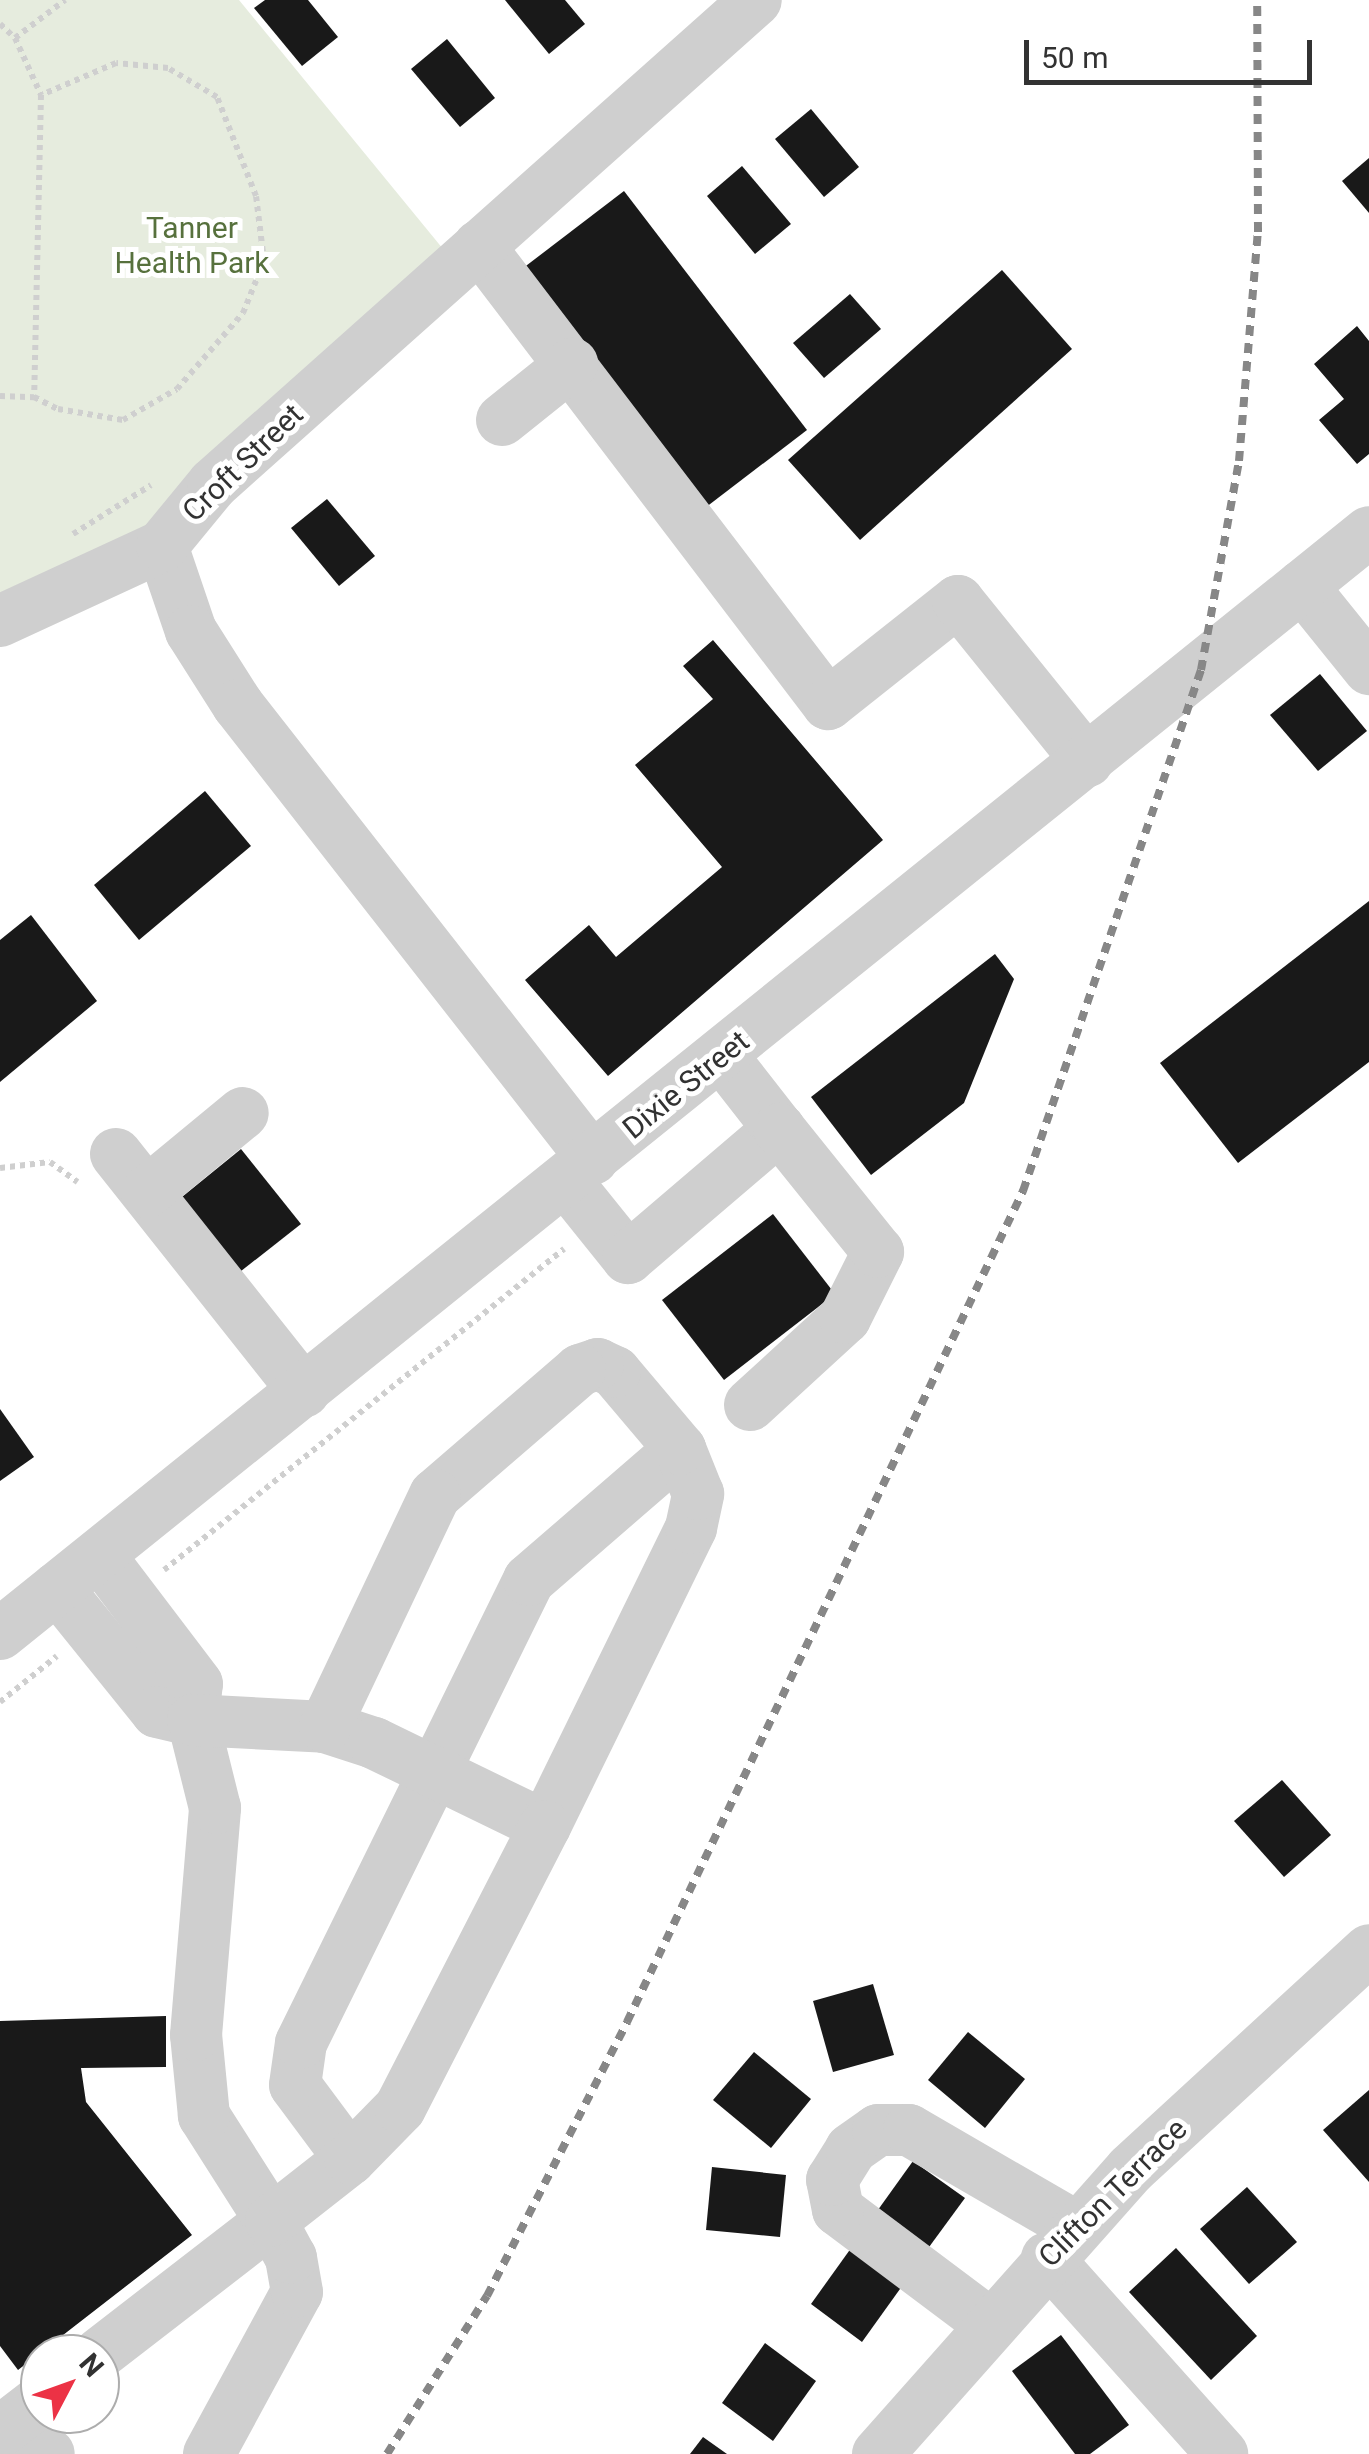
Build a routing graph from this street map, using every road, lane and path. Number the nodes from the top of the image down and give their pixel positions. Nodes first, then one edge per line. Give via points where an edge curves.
1 (65, 0) edge
2 (756, 0) edge
3 (0, 24) edge
4 (15, 38) junction
5 (42, 95) junction
6 (479, 246) junction
7 (572, 364) junction
8 (0, 396) edge
9 (34, 397) junction
10 (502, 420) dead end
11 (1369, 532) edge
12 (162, 546) junction
13 (1302, 586) junction
14 (0, 621) edge
15 (1369, 669) edge
16 (1088, 761) junction
17 (722, 1056) junction
18 (243, 1113) dead end
19 (779, 1128) junction
20 (579, 1170) junction
21 (572, 1234) dead end
22 (304, 1391) junction
23 (750, 1405) dead end
24 (680, 1448) junction
25 (302, 1459) dead end
26 (99, 1554) junction
27 (56, 1588) junction
28 (0, 1634) edge
29 (193, 1720) junction
30 (325, 1727) junction
31 (436, 1773) junction
32 (545, 1826) junction
33 (1369, 1950) edge
34 (350, 2159) junction
35 (272, 2221) junction
36 (1062, 2242) junction
37 (990, 2324) junction
38 (120, 2338) edge
39 (209, 2454) edge
40 (878, 2454) edge
41 (1222, 2454) edge

1 - 4 path
2 - 6 street, Croft Street
3 - 4 path
4 - 5 path
5 - 9 path
5 - 9 path via 116,62 168,68 217,96 256,196 264,261 243,313 177,389 124,420 58,409
6 - 7 street
6 - 12 street, Croft Street via 214,484
7 - 10 street
7 - 16 street via 828,704 958,601
8 - 9 path
11 - 13 street, Dixie Street
12 - 14 street
12 - 20 street, Croft Street via 191,631 238,704
13 - 15 street
13 - 16 street, Dixie Street
16 - 17 street, Dixie Street
17 - 19 street
17 - 20 street, Dixie Street
18 - 22 street via 131,1173
19 - 20 street, Croft Street via 628,1258
19 - 23 street via 878,1252 845,1318
20 - 22 street, Dixie Street
21 - 25 path via 565,1247
22 - 26 street, Dixie Street
24 - 30 street via 614,1372 598,1364 580,1370 455,1475 424,1511
24 - 31 street via 529,1580
24 - 32 street via 698,1494 691,1528
26 - 27 street, Dixie Street
26 - 29 street via 197,1684
27 - 28 street, Dixie Street
27 - 29 street via 157,1712
29 - 30 street
29 - 35 street via 215,1808 196,2035 204,2116
30 - 31 street
31 - 32 street
31 - 34 street via 295,2063 304,2104
32 - 34 street via 400,2108
33 - 36 street, Clifton Terrace
34 - 35 street
35 - 38 street
35 - 39 street via 291,2258 296,2292
36 - 37 street, Clifton Terrace
36 - 37 street via 909,2130 878,2130 852,2148 832,2180 838,2210
36 - 41 street
37 - 40 street, Clifton Terrace

